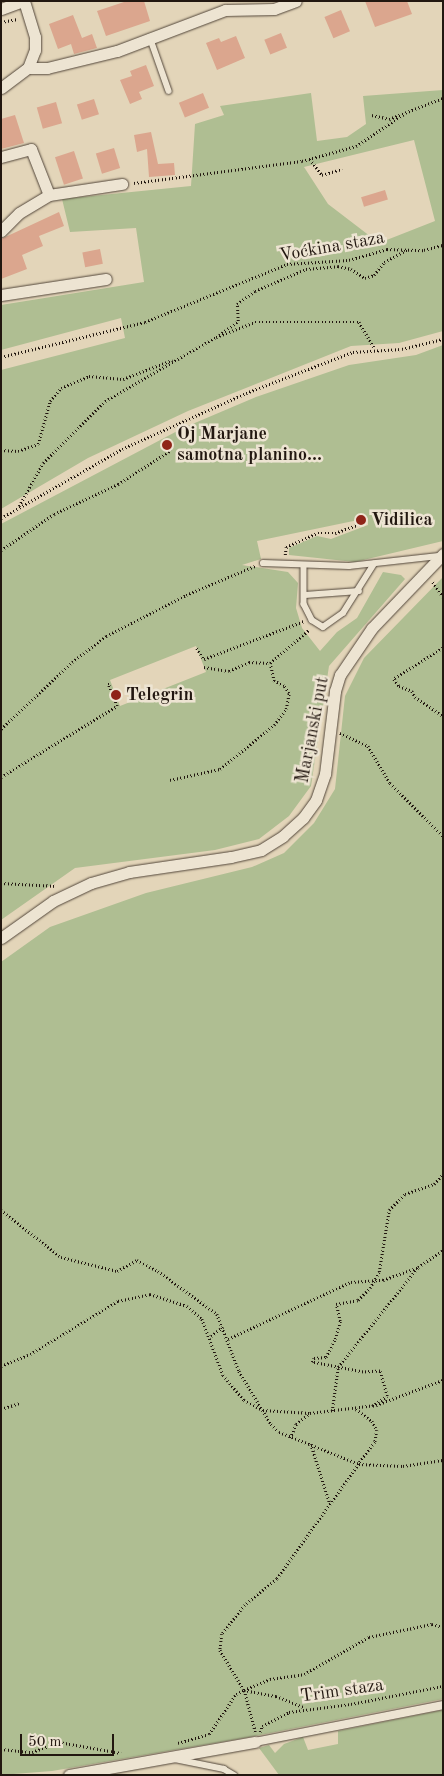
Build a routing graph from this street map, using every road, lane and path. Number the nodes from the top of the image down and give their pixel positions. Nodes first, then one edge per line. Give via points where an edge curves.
1 (23, 1) edge
2 (296, 1) edge
3 (1, 9) edge
4 (1, 22) edge
5 (24, 26) dead end
6 (150, 37) junction
7 (28, 68) junction
8 (1, 88) edge
9 (170, 91) dead end
10 (443, 98) edge
11 (404, 114) junction
12 (372, 115) dead end
13 (1, 157) edge
14 (310, 159) junction
15 (342, 169) dead end
16 (122, 184) joint
17 (49, 195) junction
18 (1, 231) edge
19 (443, 245) edge
20 (408, 250) junction
21 (106, 279) dead end
22 (1, 296) edge
23 (216, 337) junction
24 (443, 339) edge
25 (374, 349) junction
26 (1, 356) edge
27 (181, 356) junction
28 (1, 450) edge
29 (171, 450) dead end
30 (19, 508) junction
31 (1, 518) edge
32 (361, 520) dead end
33 (1, 550) edge
34 (440, 555) edge
35 (263, 563) joint
36 (284, 564) junction
37 (374, 564) junction
38 (304, 566) junction
39 (359, 591) junction
40 (305, 595) junction
41 (310, 618) junction
42 (316, 624) junction
43 (197, 648) dead end
44 (443, 648) edge
45 (270, 663) junction
46 (204, 668) dead end
47 (111, 684) dead end
48 (443, 716) edge
49 (1, 729) edge
50 (332, 730) junction
51 (1, 777) edge
52 (170, 780) dead end
53 (443, 836) edge
54 (1, 883) edge
55 (74, 891) junction
56 (1, 938) edge
57 (443, 1174) edge
58 (1, 1210) edge
59 (443, 1250) edge
60 (418, 1267) junction
61 (375, 1280) junction
62 (224, 1326) junction
63 (211, 1336) junction
64 (228, 1339) junction
65 (1, 1366) edge
66 (338, 1367) junction
67 (443, 1380) edge
68 (20, 1403) dead end
69 (372, 1406) junction
70 (355, 1408) junction
71 (1, 1409) edge
72 (263, 1410) junction
73 (332, 1411) junction
74 (310, 1413) junction
75 (290, 1438) junction
76 (311, 1444) junction
77 (443, 1460) edge
78 (359, 1464) junction
79 (330, 1504) junction
80 (443, 1627) edge
81 (443, 1686) edge
82 (244, 1690) junction
83 (443, 1705) edge
84 (305, 1708) junction
85 (256, 1741) junction
86 (175, 1743) dead end
87 (1, 1748) edge
88 (127, 1754) dead end
89 (168, 1758) junction
90 (69, 1775) edge
91 (234, 1775) edge

1 - 3 street
1 - 7 street via 35,37
2 - 6 street via 274,9 225,10
4 - 5 path via 15,18
6 - 7 street via 79,61 48,68
6 - 9 lane
7 - 8 street
10 - 11 path
11 - 12 path via 389,119
11 - 14 path via 356,146
13 - 17 street via 31,149
14 - 15 path via 322,175
14 - 16 path via 270,167
16 - 17 street
17 - 18 street via 19,213
19 - 20 path, Voćkina staza
20 - 23 path via 384,262 374,275 366,278 338,266 306,270 256,290 237,304 238,321
20 - 26 path, Voćkina staza via 387,249 349,260 287,264 145,322
21 - 22 street
23 - 25 path via 255,322 359,322
23 - 27 path
24 - 25 path via 402,349
25 - 30 path via 353,352 193,416 122,449
27 - 28 path via 123,379 89,376 61,388 50,401 38,444 18,451
27 - 30 path via 105,401 43,463
29 - 33 path via 118,484 54,514
30 - 31 path
32 - 36 path via 362,523 335,533 321,531 286,547
34 - 37 lane, Marjanski put
34 - 50 street, Marjanski put via 372,628 352,656 335,691
35 - 36 lane, Marjanski put
35 - 49 path via 186,595 106,636 72,662
36 - 38 lane, Marjanski put
37 - 38 lane, Marjanski put
37 - 39 lane
38 - 40 lane
39 - 40 lane
39 - 42 lane via 343,613 329,625
40 - 41 lane via 304,604
41 - 42 lane
41 - 43 path via 204,659
42 - 45 path
44 - 48 path via 394,679 399,686 412,691 415,697
45 - 46 path via 249,662 229,671
45 - 52 path via 274,682 284,686 289,693 286,709 274,725 220,769
47 - 51 path via 108,684 117,706
50 - 53 path via 368,746 390,782
50 - 55 street, Marjanski put via 325,774 316,800 303,818 261,850 203,863 129,872
54 - 55 path via 44,884
55 - 56 street, Marjanski put via 52,901
57 - 61 path via 434,1184 406,1194 388,1210 383,1260
58 - 62 path via 68,1259 117,1270 137,1260 211,1309
59 - 60 path
60 - 61 path
60 - 66 path
61 - 64 path via 351,1282
61 - 66 path via 358,1300 335,1306 340,1321 334,1339 326,1357 314,1358 312,1363
62 - 63 path
62 - 64 path
63 - 65 path via 202,1319 187,1306 150,1294 118,1301 30,1354
63 - 72 path via 223,1375 244,1400
64 - 72 path via 239,1371
66 - 69 path via 380,1371 388,1396
66 - 73 path
67 - 69 path
68 - 71 path
69 - 70 path
70 - 73 path
70 - 78 path via 378,1430 375,1442
72 - 74 path
72 - 75 path via 271,1424
73 - 74 path
74 - 75 path via 296,1424
75 - 76 path
76 - 78 path
76 - 79 path
77 - 78 path via 403,1466
78 - 79 path
79 - 82 path via 277,1579 245,1606 222,1634 220,1650
80 - 82 path via 432,1624 369,1637 304,1674 270,1679
81 - 84 path, Trim staza via 351,1704
82 - 84 path via 276,1696
82 - 85 path
82 - 86 path via 236,1694 209,1734
83 - 85 street
84 - 85 path, Trim staza via 262,1726
85 - 89 street
87 - 88 path via 32,1752 58,1742
89 - 90 street
89 - 91 lane via 224,1768

